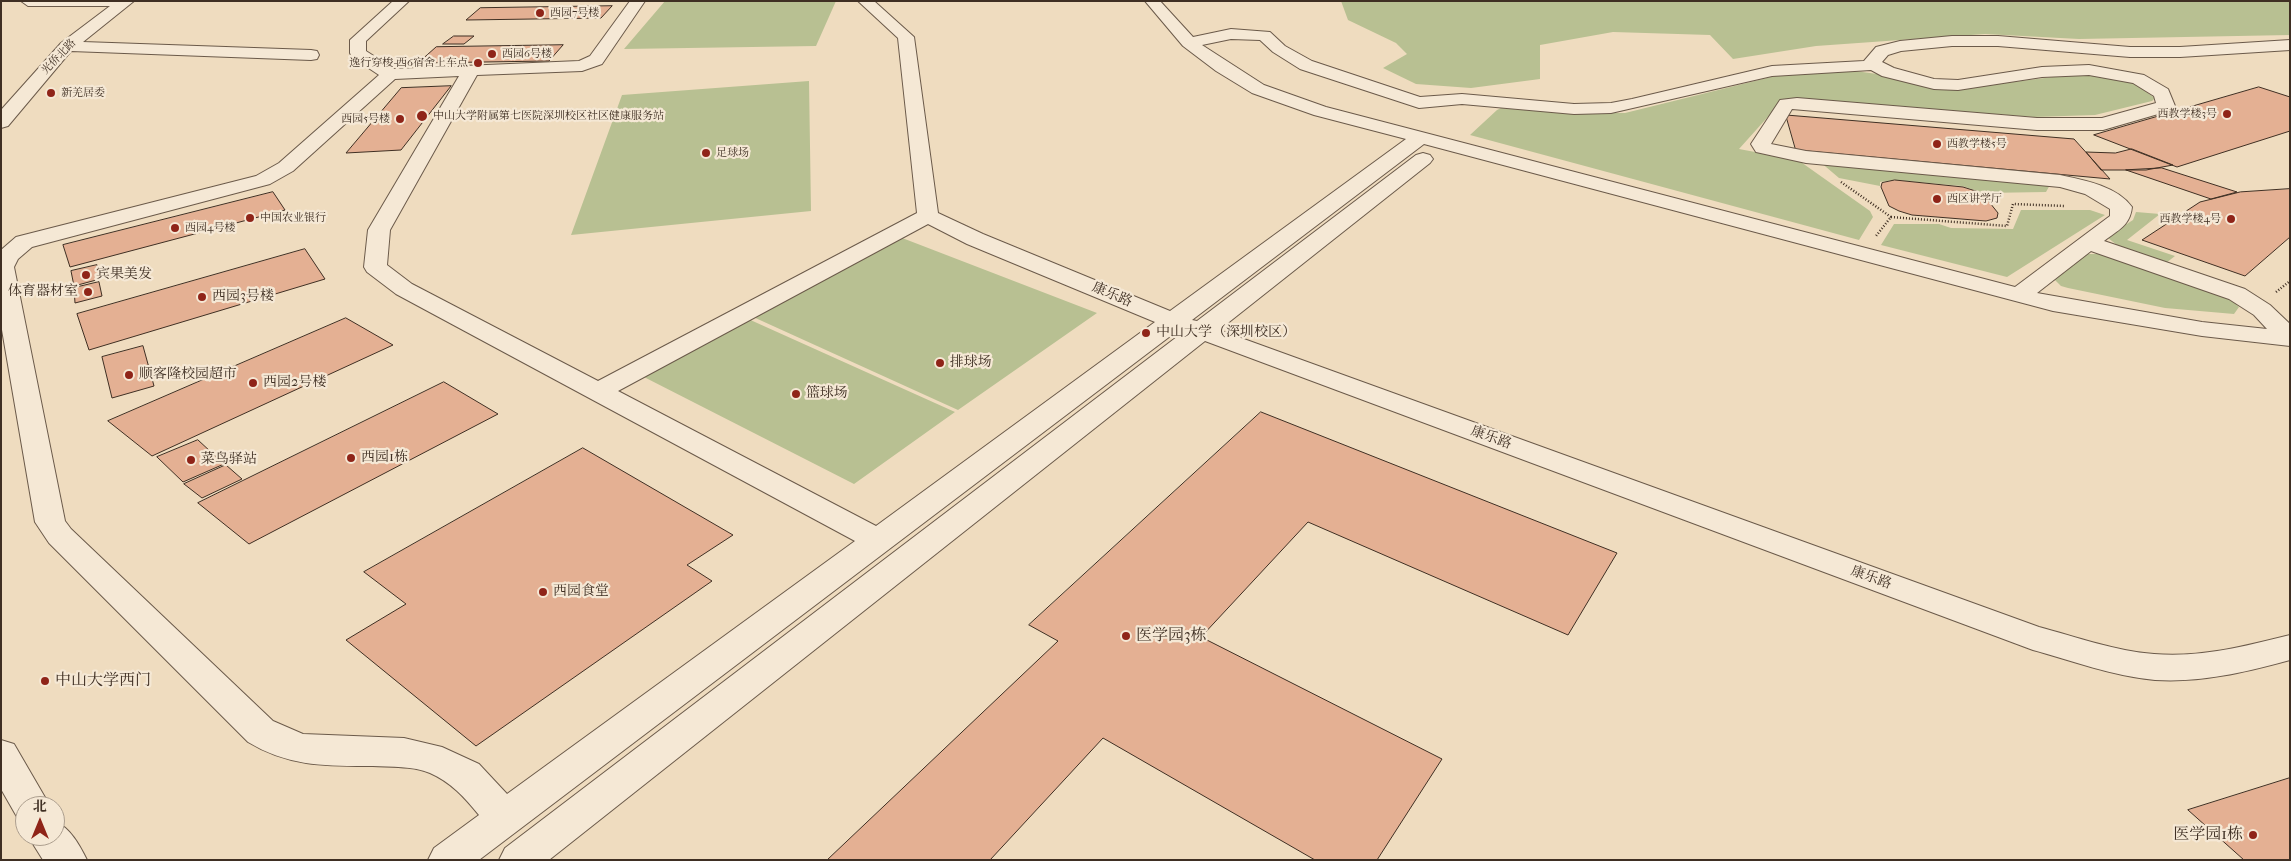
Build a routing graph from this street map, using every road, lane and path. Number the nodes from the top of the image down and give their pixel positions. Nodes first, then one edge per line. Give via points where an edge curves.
1 (28, 1) edge
2 (125, 1) edge
3 (402, 1) edge
4 (638, 1) edge
5 (865, 1) edge
6 (1152, 1) edge
7 (1189, 43) junction
8 (2290, 45) edge
9 (67, 46) junction
10 (311, 56) dead end
11 (1872, 64) junction
12 (471, 71) junction
13 (390, 74) junction
14 (1, 122) edge
15 (1431, 141) junction
16 (1806, 157) junction
17 (2067, 206) dead end
18 (928, 216) junction
19 (1890, 217) junction
20 (1874, 240) dead end
21 (2088, 242) junction
22 (2019, 295) junction
23 (1173, 321) junction
24 (1201, 331) junction
25 (2290, 339) edge
26 (598, 392) junction
27 (878, 540) junction
28 (2290, 647) edge
29 (1, 755) edge
30 (25, 796) edge
31 (504, 818) junction
32 (56, 846) edge
33 (67, 860) edge
34 (448, 860) edge
35 (520, 860) edge

1 - 2 street
2 - 9 street, 光侨北路
3 - 13 street via 358,40 358,53
4 - 12 street via 596,60 582,66
5 - 18 street via 906,36
6 - 7 street
7 - 11 street via 1230,34 1264,34 1279,49 1306,65 1419,103 1462,99 1574,108 1612,108 1772,71
7 - 15 street via 1258,89 1320,111
8 - 11 street via 2130,52 1998,41 1952,41 1882,51
9 - 10 street
9 - 14 street, 光侨北路
11 - 16 street via 1888,72 1934,84 2089,70 2138,79 2162,93 2166,106 2103,124 2037,124 1786,104 1761,144 1774,152
12 - 13 street
12 - 26 street via 379,230 375,268 404,289
13 - 31 street via 286,167 263,180 24,242 8,256 3,266 50,522 60,536 255,728 276,741 304,749 416,754 438,759 462,771
15 - 22 street
15 - 23 street
15 - 24 street
16 - 19 path
16 - 21 street via 2085,186 2106,195 2121,207 2120,218
17 - 19 path via 2013,204 2007,226
18 - 23 street, 康乐路 via 975,239
18 - 26 street
19 - 20 path
21 - 22 street
21 - 25 street via 2237,294 2262,310
22 - 25 street via 2202,330
23 - 24 street, 康乐路
23 - 27 street
24 - 28 street, 康乐路 via 2033,638 2135,664 2194,668 2240,661
24 - 35 street
26 - 27 street
27 - 31 street
29 - 30 street
31 - 34 street
32 - 33 street

